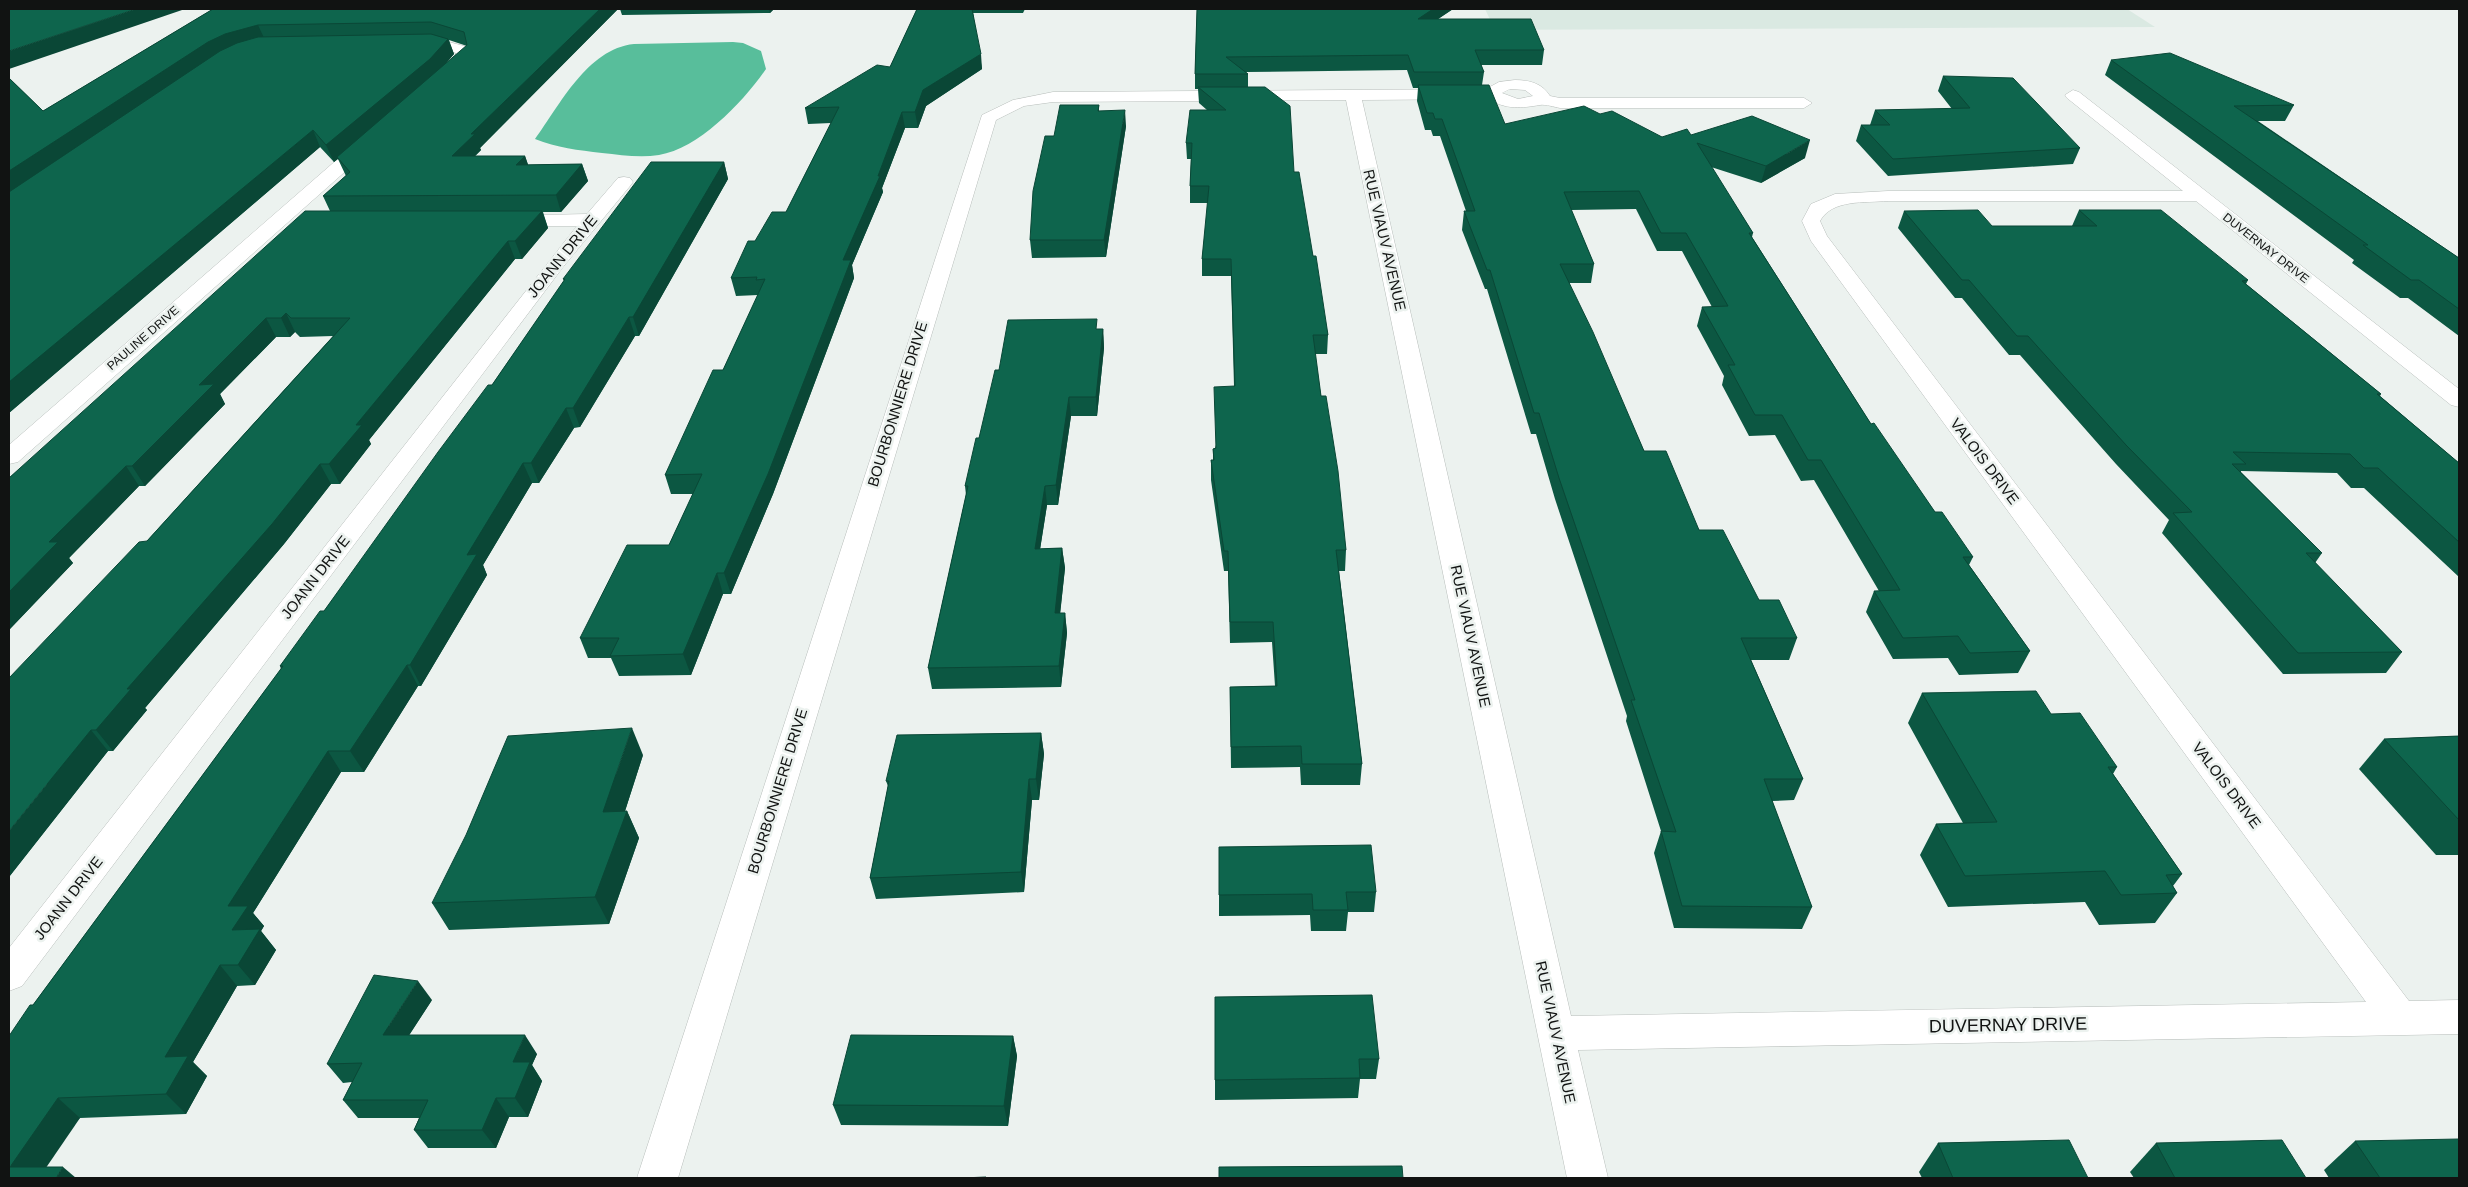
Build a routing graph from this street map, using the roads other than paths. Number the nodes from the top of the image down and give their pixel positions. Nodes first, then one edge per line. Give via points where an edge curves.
1 (403, 43) edge
2 (428, 90) edge
3 (1352, 94) junction
4 (2073, 95) dead end
5 (1804, 103) dead end
6 (379, 132) edge
7 (624, 182) dead end
8 (2199, 196) junction
9 (309, 220) edge
10 (493, 220) edge
11 (590, 220) junction
12 (280, 221) junction
13 (2459, 400) edge
14 (9, 457) edge
15 (9, 975) edge
16 (2459, 1017) edge
17 (2400, 1018) junction
18 (1556, 1033) junction
19 (657, 1178) edge
20 (1586, 1178) edge

1 - 2 street via 437,44 464,50 463,59
3 - 5 street, BOURBONNIERE DRIVE via 1493,94 1502,100 1518,103 1539,99 1560,103
3 - 18 street, RUE VIAUV AVENUE
3 - 19 street, BOURBONNIERE DRIVE via 1053,97 1024,100 1002,108 988,118
4 - 8 street, DUVERNAY DRIVE
6 - 12 street, PAULINE DRIVE
7 - 11 street, JOANN DRIVE
8 - 13 street, DUVERNAY DRIVE
8 - 17 street, VALOIS DRIVE via 1888,196 1835,200 1818,208 1811,222 1818,237
9 - 12 street
10 - 11 street
11 - 15 street, JOANN DRIVE
12 - 14 street, PAULINE DRIVE
16 - 17 street, DUVERNAY DRIVE
17 - 18 street, DUVERNAY DRIVE
18 - 20 street, RUE VIAUV AVENUE

